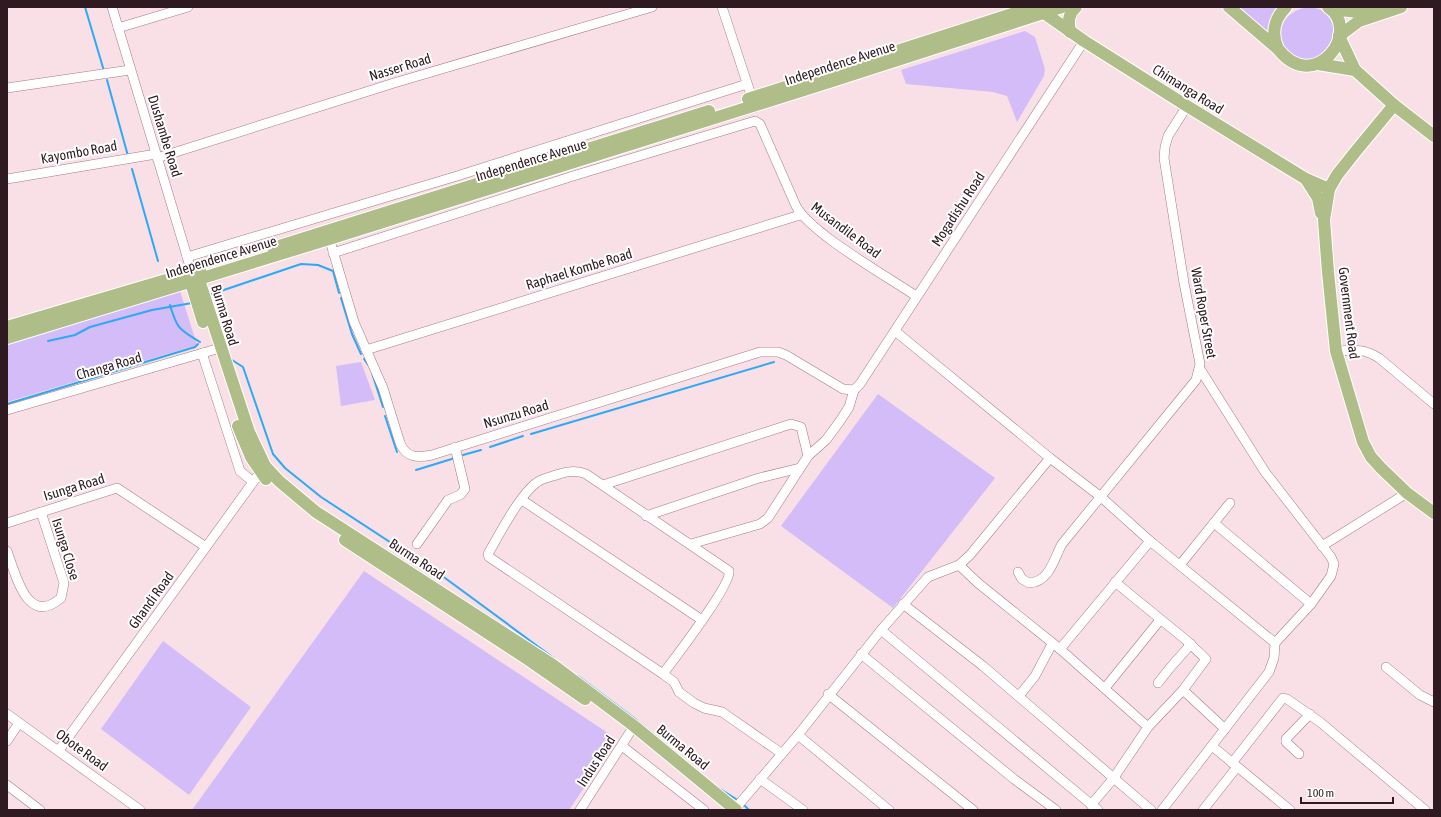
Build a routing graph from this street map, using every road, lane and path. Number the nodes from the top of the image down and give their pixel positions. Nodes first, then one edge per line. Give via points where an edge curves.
1 (112, 7) edge
2 (188, 7) edge
3 (652, 7) edge
4 (722, 7) edge
5 (1008, 7) edge
6 (1062, 7) edge
7 (1076, 7) edge
8 (1229, 7) edge
9 (1286, 7) edge
10 (1378, 7) edge
11 (1401, 7) edge
12 (1329, 8) edge
13 (1038, 9) edge
14 (1000, 18) junction
15 (118, 28) junction
16 (1070, 32) junction
17 (1339, 36) junction
18 (1084, 41) junction
19 (1278, 49) junction
20 (1318, 64) junction
21 (130, 70) junction
22 (1355, 70) junction
23 (747, 84) junction
24 (7, 88) edge
25 (752, 98) junction
26 (1187, 106) junction
27 (1394, 106) junction
28 (1434, 136) edge
29 (157, 156) junction
30 (7, 179) edge
31 (1306, 179) junction
32 (1329, 189) junction
33 (800, 215) junction
34 (1324, 220) junction
35 (328, 235) junction
36 (333, 253) junction
37 (187, 257) junction
38 (194, 278) junction
39 (916, 296) junction
40 (7, 327) edge
41 (896, 331) junction
42 (7, 338) edge
43 (212, 350) junction
44 (366, 350) junction
45 (1336, 351) junction
46 (1200, 369) junction
47 (854, 390) junction
48 (1434, 404) edge
49 (7, 410) edge
50 (455, 447) junction
51 (808, 456) junction
52 (1050, 458) junction
53 (800, 468) junction
54 (260, 473) junction
55 (603, 485) junction
56 (1407, 493) junction
57 (1101, 496) junction
58 (522, 500) junction
59 (1230, 503) dead end
60 (41, 512) junction
61 (1434, 513) edge
62 (646, 516) junction
63 (7, 523) edge
64 (1214, 523) junction
65 (1150, 540) junction
66 (417, 544) dead end
67 (690, 544) junction
68 (1322, 546) junction
69 (206, 547) junction
70 (7, 551) edge
71 (959, 565) junction
72 (1180, 565) junction
73 (1018, 572) dead end
74 (1115, 582) junction
75 (903, 604) junction
76 (1310, 604) junction
77 (702, 620) junction
78 (1160, 620) junction
79 (881, 630) junction
80 (1275, 643) junction
81 (1191, 644) junction
82 (1056, 647) junction
83 (861, 654) junction
84 (1386, 667) dead end
85 (663, 674) junction
86 (1158, 683) dead end
87 (1105, 688) junction
88 (1182, 690) junction
89 (828, 694) junction
90 (1019, 696) junction
91 (1434, 702) edge
92 (7, 714) edge
93 (1310, 714) junction
94 (19, 723) junction
95 (1148, 727) junction
96 (1225, 729) junction
97 (632, 730) junction
98 (798, 735) junction
99 (7, 741) edge
100 (622, 746) junction
101 (1212, 746) junction
102 (59, 750) junction
103 (781, 753) junction
104 (1299, 754) dead end
105 (1235, 765) junction
106 (760, 779) junction
107 (1113, 779) junction
108 (7, 785) edge
109 (1095, 808) edge
110 (40, 810) edge
111 (140, 810) edge
112 (580, 810) edge
113 (704, 810) edge
114 (732, 810) edge
115 (803, 810) edge
116 (889, 810) edge
117 (973, 810) edge
118 (1056, 810) edge
119 (1151, 810) edge
120 (1162, 810) edge
121 (1203, 810) edge
122 (1290, 810) edge
123 (1425, 810) edge

1 - 15 street, Dushambe Road
2 - 15 street
3 - 29 street, Nasser Road
4 - 23 street
5 - 14 main road
6 - 13 main road, Independence Avenue
7 - 16 main road via 1068,22
8 - 19 main road
9 - 19 main road via 1277,18 1275,26 1275,42
10 - 12 main road via 1358,12
11 - 17 main road via 1359,21
12 - 17 main road via 1338,22
13 - 14 main road, Independence Avenue
13 - 16 main road, Chimanga Road
13 - 35 main road, Independence Avenue
14 - 25 main road, Independence Avenue
15 - 21 street, Dushambe Road
16 - 18 main road, Chimanga Road
17 - 20 main road via 1338,45 1333,53
17 - 22 main road
18 - 26 main road, Chimanga Road
18 - 39 street, Mogadishu Road
19 - 20 main road via 1300,66
20 - 22 main road
21 - 24 street
21 - 29 street, Dushambe Road
22 - 27 main road
23 - 25 street
23 - 37 street via 457,176
25 - 35 main road, Independence Avenue
26 - 31 main road, Chimanga Road
26 - 46 street, Ward Roper Street via 1168,136 1164,152 1172,215
27 - 28 main road
27 - 32 main road, Government Road via 1337,175
29 - 30 street, Kayombo Road
29 - 37 street, Dushambe Road
31 - 32 main road, Chimanga Road
31 - 34 main road via 1318,198
32 - 34 main road, Government Road
33 - 36 street, Musandile Road via 760,124 750,121
33 - 39 street, Musandile Road via 834,242
33 - 44 street, Raphael Kombe Road
34 - 45 main road, Government Road
35 - 36 street, Nsunzu Road
35 - 38 main road, Independence Avenue
36 - 44 street, Nsunzu Road via 354,322
37 - 38 street, Dushambe Road
38 - 40 main road, Independence Avenue
38 - 42 main road, Independence Avenue
38 - 43 main road, Burma Road via 194,296
39 - 41 street, Mogadishu Road
41 - 47 street, Mogadishu Road
41 - 52 street
43 - 49 street, Changa Road
43 - 54 main road, Burma Road via 244,443
44 - 50 street, Nsunzu Road via 383,388 404,451 421,457
45 - 48 street via 1370,352
45 - 56 main road, Government Road via 1363,442 1371,457
46 - 57 street, Ward Roper Street via 1196,380
46 - 68 street via 1265,472
47 - 50 street, Nsunzu Road via 843,389 786,355 778,352 760,352
47 - 51 street via 849,407 830,435
50 - 66 street via 466,489 448,500
51 - 53 street
51 - 55 street via 803,430 799,425 791,424
52 - 57 street
52 - 71 street via 978,546
53 - 62 street via 759,478
53 - 67 street via 773,513 764,522
54 - 69 street, Ghandi Road
54 - 97 main road, Burma Road via 284,497 312,518
55 - 58 street via 579,471 567,472 536,483
55 - 62 street
56 - 61 main road, Government Road
56 - 68 street
57 - 65 street
57 - 73 street, Ward Roper Street via 1062,544 1046,574 1029,583 1022,579
58 - 77 street
58 - 85 street via 488,554 489,557
59 - 64 street
60 - 63 street, Isunga Road
60 - 69 street, Isunga Road via 119,489
60 - 70 street, Isunga Close via 64,583 61,598 49,607 43,608 32,603 20,586
62 - 67 street
64 - 72 street
64 - 76 street
65 - 72 street
65 - 74 street
67 - 77 street via 730,573 729,579
68 - 76 street via 1333,561 1334,568
69 - 102 street, Ghandi Road
71 - 75 street via 928,577
71 - 82 street
72 - 80 street
74 - 78 street
74 - 82 street
75 - 79 street
75 - 90 street
76 - 80 street
77 - 85 street
78 - 81 street
78 - 87 street
79 - 83 street
79 - 109 street
80 - 96 street via 1274,658 1269,672
81 - 86 street
81 - 88 street via 1206,659
82 - 87 street
82 - 90 street
83 - 89 street
83 - 118 street
84 - 91 street via 1420,695
85 - 103 street via 674,682 679,692 704,708 722,712
87 - 95 street
88 - 95 street
88 - 96 street
89 - 98 street
89 - 117 street
90 - 107 street
92 - 94 street, Obote Road
93 - 104 street via 1286,739
93 - 105 street via 1283,698
93 - 123 street
94 - 99 street
94 - 102 street, Obote Road
95 - 107 street
96 - 101 street
97 - 100 street, Indus Road
97 - 114 main road, Burma Road
98 - 103 street
98 - 116 street
100 - 112 street, Indus Road
100 - 113 street
101 - 105 street
101 - 120 street
102 - 111 street, Obote Road
103 - 106 street
105 - 121 street
105 - 122 street
106 - 114 street
106 - 115 street
107 - 109 street
107 - 119 street
108 - 110 street

